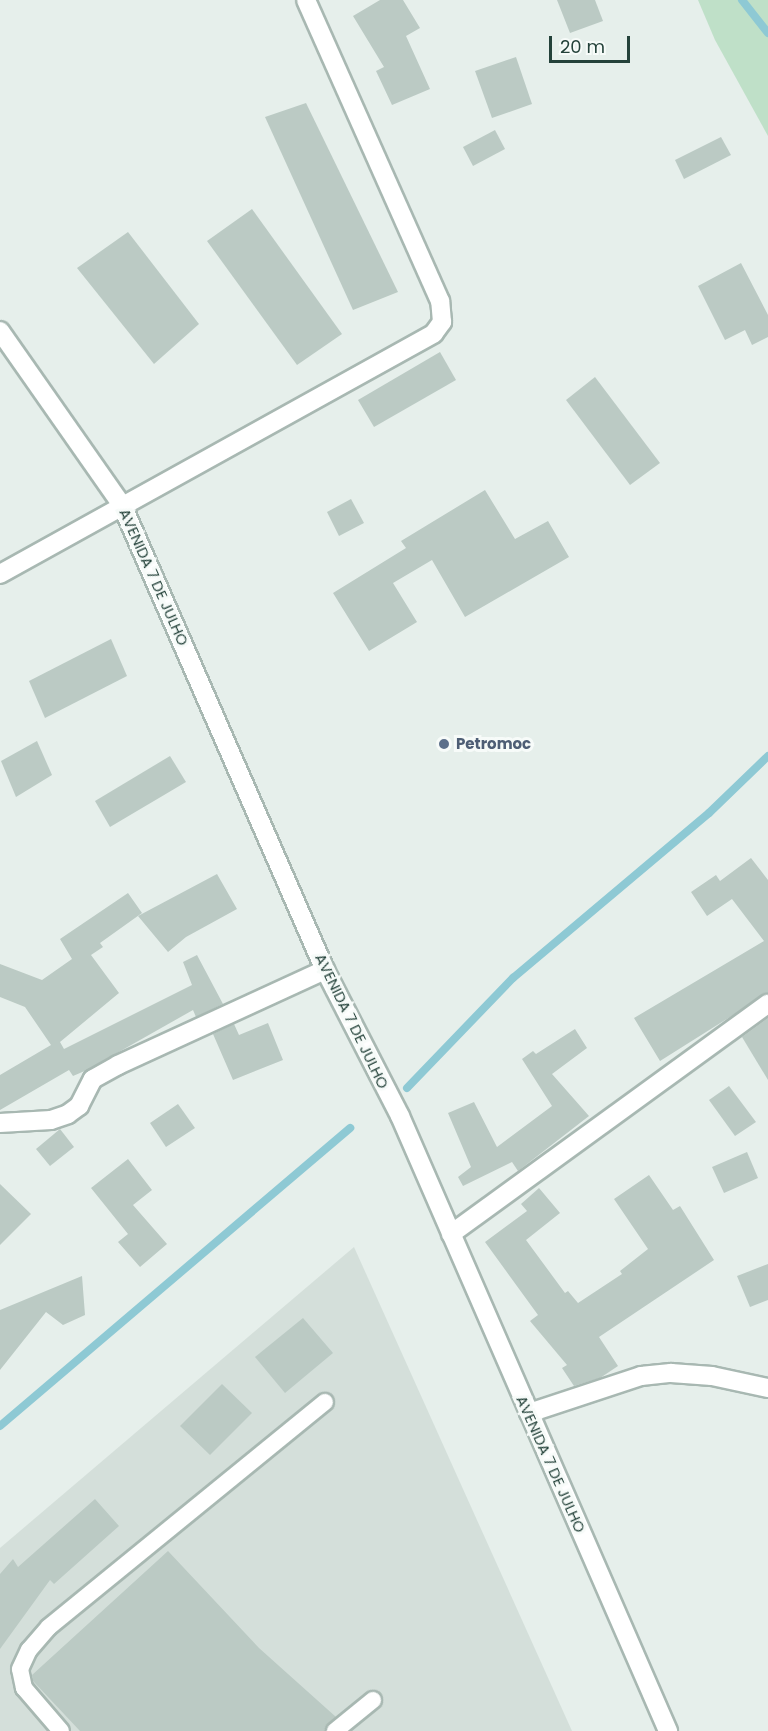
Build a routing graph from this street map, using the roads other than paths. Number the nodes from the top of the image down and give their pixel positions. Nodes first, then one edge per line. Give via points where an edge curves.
1 (306, 0) edge
2 (0, 331) edge
3 (122, 505) junction
4 (0, 574) edge
5 (325, 970) junction
6 (768, 1004) edge
7 (0, 1123) edge
8 (451, 1234) junction
9 (768, 1388) edge
10 (325, 1402) dead end
11 (529, 1413) junction
12 (373, 1700) dead end
13 (62, 1731) edge
14 (336, 1731) edge
15 (668, 1731) edge

1 - 3 street via 440,301 442,322 434,333
2 - 3 street, AVENIDA 7 DE JULHO
3 - 4 street
3 - 5 street, AVENIDA 7 DE JULHO
5 - 7 street via 93,1079 79,1106 68,1114 51,1120
5 - 8 street, AVENIDA 7 DE JULHO via 400,1116
6 - 8 street
8 - 11 street, AVENIDA 7 DE JULHO
9 - 11 street via 712,1376 641,1376
10 - 13 lane via 49,1627 29,1650 20,1669 24,1688
11 - 15 street, AVENIDA 7 DE JULHO
12 - 14 lane

